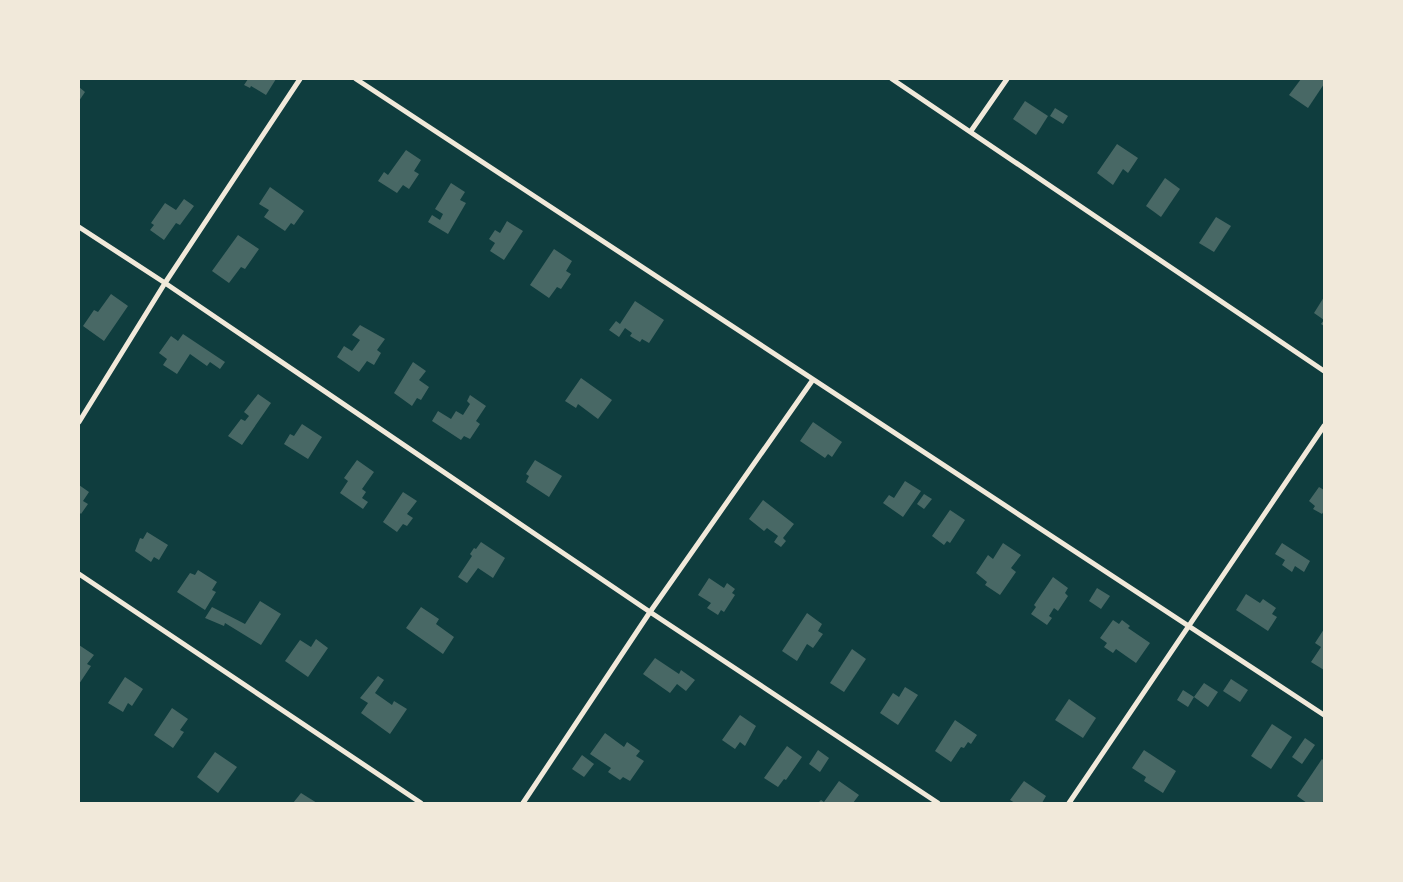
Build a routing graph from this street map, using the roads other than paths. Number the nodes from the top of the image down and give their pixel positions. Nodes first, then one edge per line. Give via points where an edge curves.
1 (300, 79) edge
2 (356, 79) edge
3 (892, 79) edge
4 (1007, 79) edge
5 (972, 132) junction
6 (79, 227) edge
7 (165, 283) junction
8 (1324, 371) edge
9 (812, 381) junction
10 (79, 422) edge
11 (1324, 426) edge
12 (79, 574) edge
13 (650, 612) junction
14 (1189, 625) junction
15 (1324, 715) edge
16 (421, 803) edge
17 (523, 803) edge
18 (938, 803) edge
19 (1069, 803) edge

1 - 7 street
2 - 9 street
3 - 5 street
4 - 5 street
5 - 8 street
6 - 7 street
7 - 10 street
7 - 13 street
9 - 13 street
9 - 14 street
11 - 14 street
12 - 16 street
13 - 17 street
13 - 18 street
14 - 15 street
14 - 19 street

